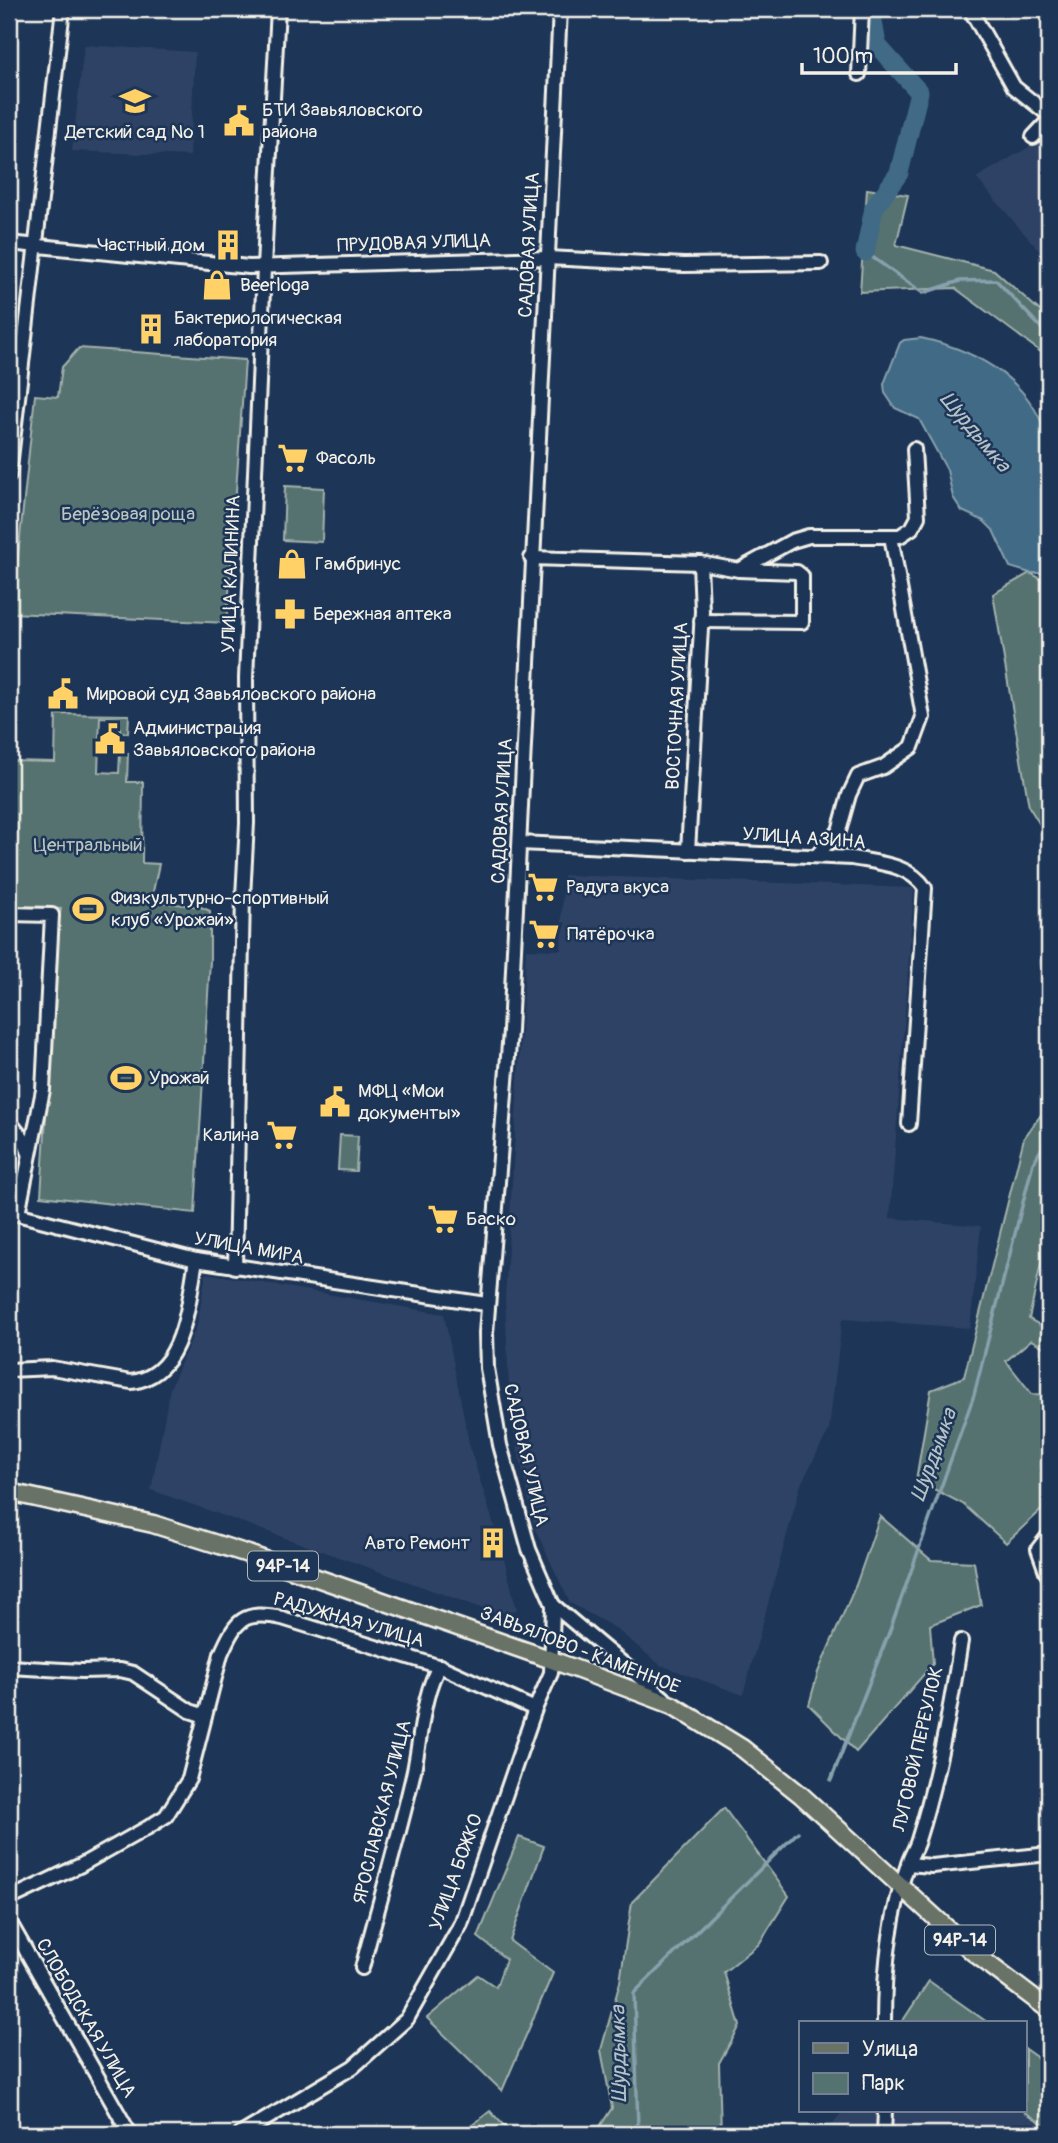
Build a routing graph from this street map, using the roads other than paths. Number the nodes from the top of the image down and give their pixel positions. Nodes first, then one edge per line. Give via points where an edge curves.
1 (63, 9) edge
2 (278, 9) edge
3 (560, 9) edge
4 (862, 9) edge
5 (970, 9) edge
6 (859, 74) dead end
7 (1049, 117) edge
8 (1033, 138) dead end
9 (9, 243) edge
10 (36, 245) junction
11 (548, 258) junction
12 (821, 263) dead end
13 (265, 267) junction
14 (11, 433) edge
15 (914, 449) dead end
16 (9, 476) edge
17 (891, 536) junction
18 (531, 558) junction
19 (700, 563) junction
20 (739, 570) junction
21 (701, 621) junction
22 (520, 843) junction
23 (688, 851) junction
24 (816, 856) junction
25 (9, 914) edge
26 (9, 1121) edge
27 (909, 1124) dead end
28 (29, 1153) junction
29 (13, 1213) edge
30 (196, 1260) junction
31 (235, 1267) junction
32 (486, 1304) junction
33 (9, 1370) edge
34 (9, 1492) edge
35 (1049, 1535) edge
36 (1047, 1574) dead end
37 (553, 1605) junction
38 (961, 1641) dead end
39 (552, 1660) junction
40 (440, 1666) junction
41 (9, 1667) edge
42 (672, 1705) junction
43 (535, 1709) junction
44 (205, 1716) junction
45 (1049, 1854) edge
46 (908, 1864) junction
47 (901, 1889) junction
48 (9, 1899) edge
49 (9, 1921) edge
50 (362, 1968) dead end
51 (1049, 2010) edge
52 (884, 2021) edge
53 (885, 2112) edge
54 (130, 2134) edge
55 (241, 2134) edge
56 (884, 2134) edge

1 - 10 street
2 - 13 street, УЛИЦА КАЛИНИНА
3 - 11 street, САДОВАЯ УЛИЦА
4 - 6 street
5 - 7 street via 1014,88
7 - 8 street
9 - 10 street, ПРУДОВАЯ УЛИЦА
10 - 13 street, ПРУДОВАЯ УЛИЦА
10 - 14 street
11 - 12 street, ПРУДОВАЯ УЛИЦА via 684,265
11 - 13 street, ПРУДОВАЯ УЛИЦА
11 - 18 street, САДОВАЯ УЛИЦА
13 - 31 street, УЛИЦА КАЛИНИНА via 246,678 247,823
14 - 16 street
15 - 17 street via 918,517 912,528
17 - 20 street via 808,536
17 - 24 street via 923,717 912,747 883,767 858,776 839,831
18 - 19 street
18 - 22 street, САДОВАЯ УЛИЦА
19 - 20 street
19 - 21 street, ВОСТОЧНАЯ УЛИЦА
20 - 21 street via 797,572 802,576 802,622
21 - 23 street, ВОСТОЧНАЯ УЛИЦА
22 - 23 street, УЛИЦА АЗИНА
22 - 32 street, САДОВАЯ УЛИЦА via 510,1031
23 - 24 street, УЛИЦА АЗИНА
24 - 27 street, УЛИЦА АЗИНА via 886,864 918,877 925,888
25 - 28 street via 52,915 43,1090
26 - 28 street
28 - 29 street
29 - 30 street, УЛИЦА МИРА
30 - 31 street, УЛИЦА МИРА
30 - 33 street via 177,1342 170,1359 155,1375 131,1382 52,1368
31 - 32 street, УЛИЦА МИРА
32 - 37 street, САДОВАЯ УЛИЦА via 486,1367 500,1444 529,1549
34 - 39 main road, ЗАВЬЯЛОВО - КАМЕННОЕ / 94Р-14 via 153,1524
35 - 36 street via 1038,1549
37 - 39 street, УЛИЦА БОЖКО
37 - 42 street
38 - 46 street, ЛУГОВОЙ ПЕРЕУЛОК via 952,1700 918,1842
39 - 42 main road, ЗАВЬЯЛОВО - КАМЕННОЕ / 94Р-14
39 - 43 street, УЛИЦА БОЖКО via 551,1674
40 - 43 street, РАДУЖНАЯ УЛИЦА
40 - 44 street, РАДУЖНАЯ УЛИЦА via 282,1618 250,1615 229,1635
40 - 50 street, ЯРОСЛАВСКАЯ УЛИЦА via 429,1694 414,1773
41 - 44 street via 133,1673
42 - 47 main road, ЗАВЬЯЛОВО - КАМЕННОЕ / 94Р-14 via 743,1748 801,1795
43 - 55 street, УЛИЦА БОЖКО via 461,1924 407,2019 353,2067
44 - 48 street, РАДУЖНАЯ УЛИЦА via 189,1779 166,1815 81,1865
45 - 46 street via 932,1866
46 - 47 street, ЛУГОВОЙ ПЕРЕУЛОК
47 - 51 main road, ЗАВЬЯЛОВО - КАМЕННОЕ / 94Р-14
47 - 52 street, ЛУГОВОЙ ПЕРЕУЛОК via 885,1972
49 - 54 street, СЛОБОДСКАЯ УЛИЦА
53 - 56 street

